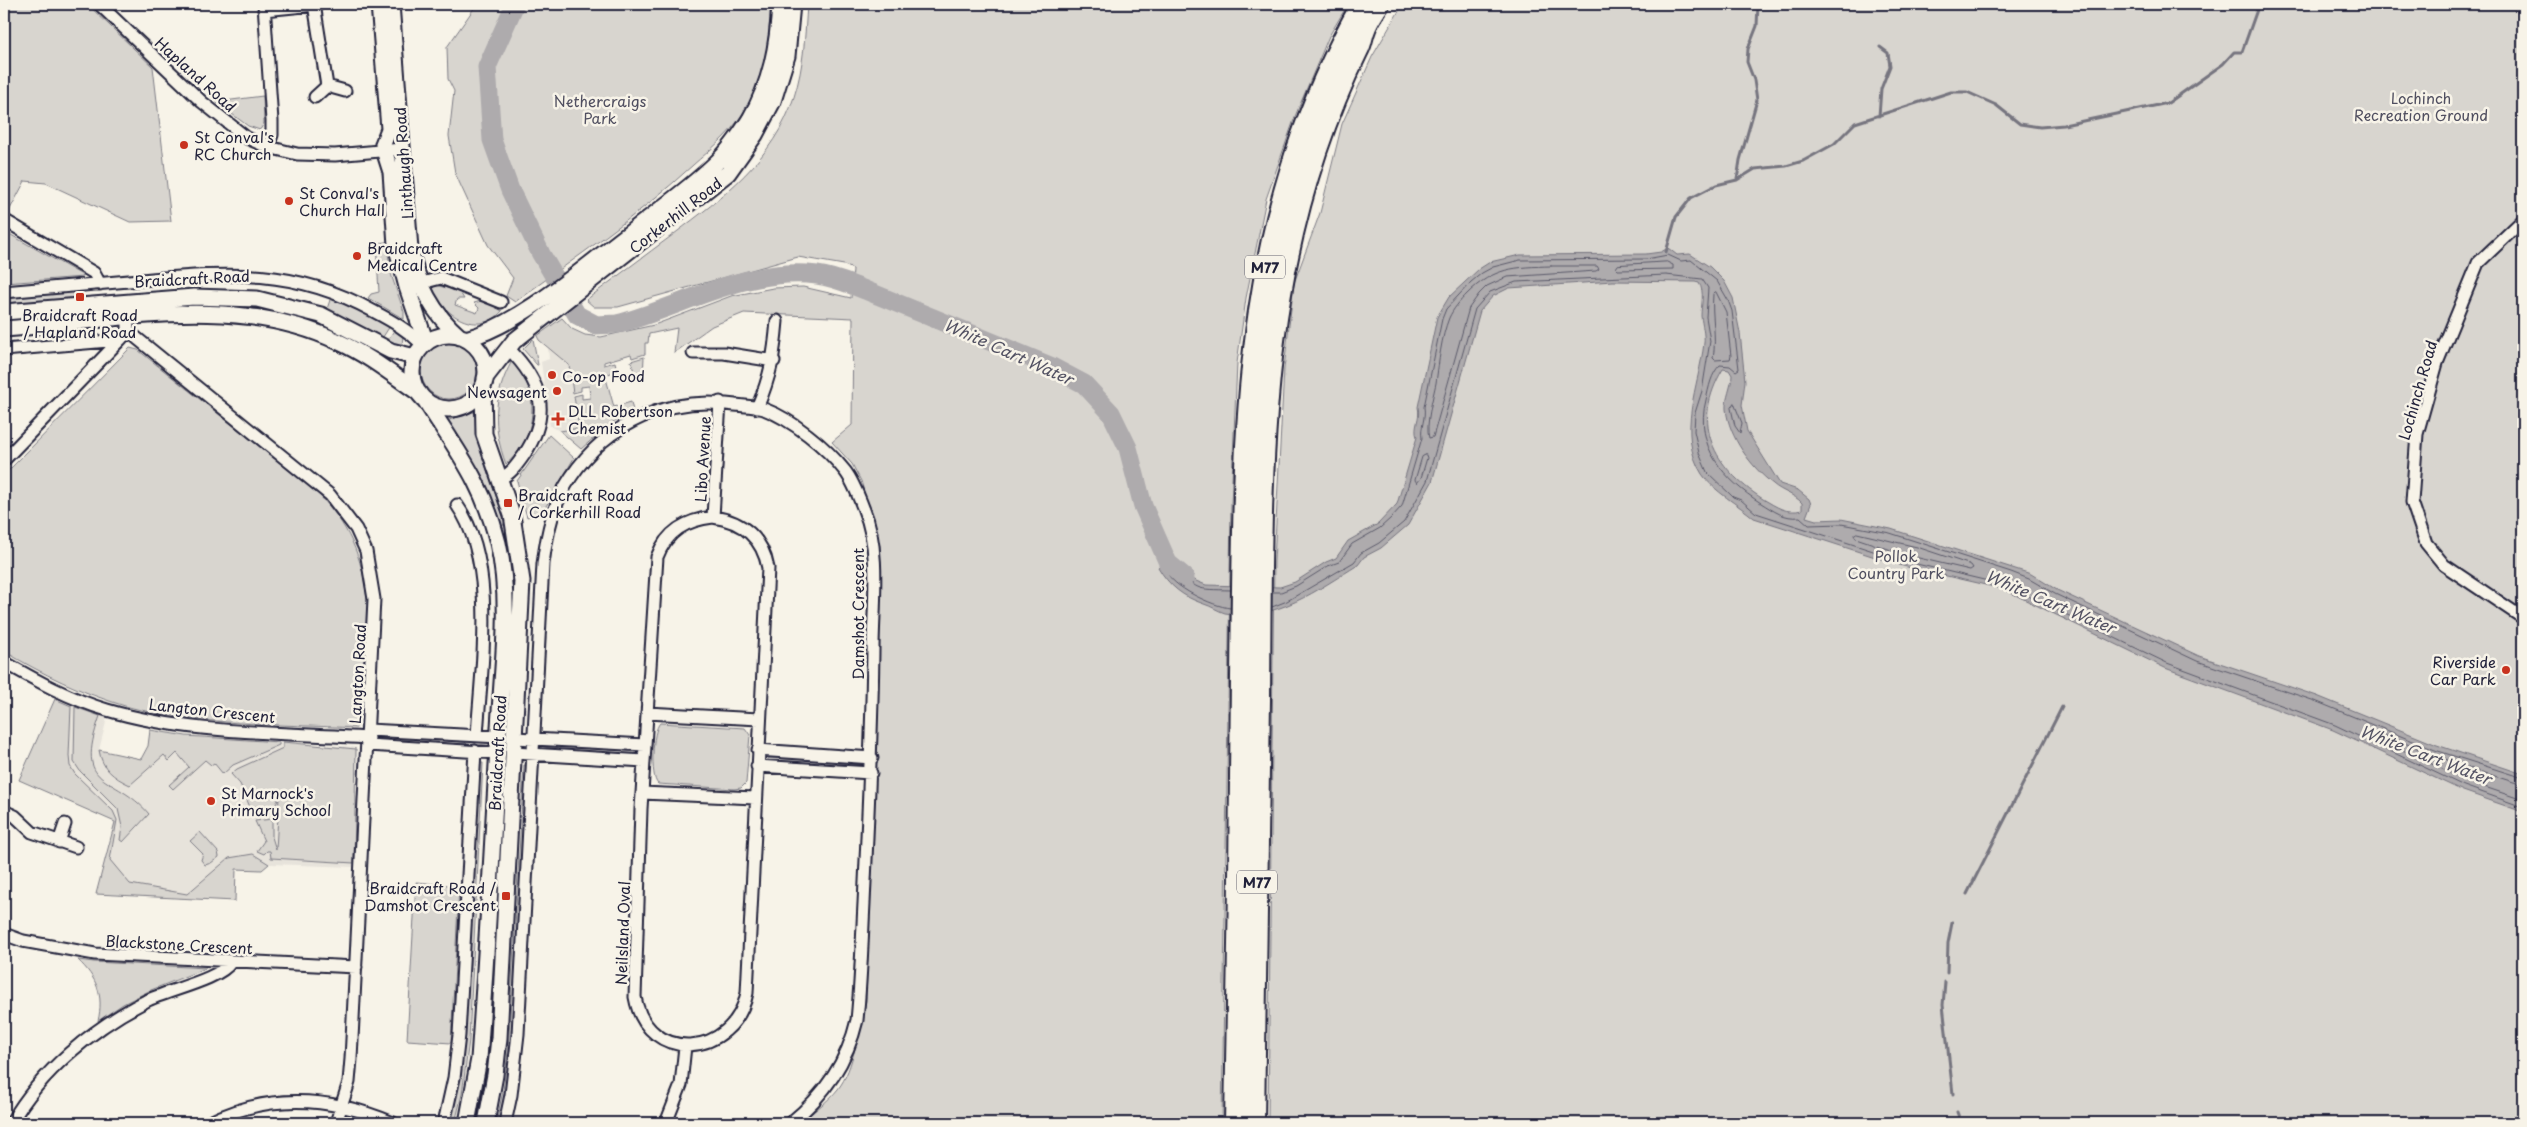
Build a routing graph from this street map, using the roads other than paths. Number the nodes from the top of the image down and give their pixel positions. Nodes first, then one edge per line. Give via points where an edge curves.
1 (99, 4) edge
2 (314, 4) edge
3 (379, 4) edge
4 (392, 4) edge
5 (780, 4) edge
6 (792, 4) edge
7 (1362, 4) edge
8 (1379, 4) edge
9 (264, 7) edge
10 (327, 86) junction
11 (345, 91) dead end
12 (315, 96) dead end
13 (268, 147) junction
14 (402, 149) junction
15 (384, 150) junction
16 (4, 220) edge
17 (2523, 220) edge
18 (600, 265) junction
19 (100, 284) junction
20 (414, 285) junction
21 (555, 288) junction
22 (4, 292) edge
23 (181, 298) junction
24 (565, 301) junction
25 (502, 302) dead end
26 (74, 306) junction
27 (4, 312) edge
28 (182, 314) junction
29 (777, 321) dead end
30 (76, 324) junction
31 (128, 324) junction
32 (4, 329) edge
33 (463, 338) junction
34 (120, 340) junction
35 (421, 348) junction
36 (508, 348) junction
37 (4, 350) edge
38 (693, 353) dead end
39 (774, 361) junction
40 (484, 382) junction
41 (422, 396) junction
42 (720, 402) junction
43 (757, 408) junction
44 (4, 460) edge
45 (500, 479) junction
46 (457, 505) dead end
47 (714, 517) junction
48 (515, 527) junction
49 (495, 532) junction
50 (1252, 548) junction
51 (2523, 618) edge
52 (4, 662) edge
53 (647, 713) junction
54 (759, 719) junction
55 (477, 736) junction
56 (499, 737) junction
57 (369, 738) junction
58 (515, 738) junction
59 (535, 739) junction
60 (645, 745) junction
61 (758, 750) junction
62 (475, 751) junction
63 (498, 752) junction
64 (514, 754) junction
65 (534, 754) junction
66 (872, 758) junction
67 (644, 761) junction
68 (757, 766) junction
69 (871, 773) junction
70 (642, 793) junction
71 (755, 798) junction
72 (4, 811) edge
73 (65, 824) dead end
74 (59, 842) junction
75 (76, 846) dead end
76 (4, 934) edge
77 (231, 962) junction
78 (356, 967) junction
79 (685, 1046) junction
80 (342, 1105) junction
81 (11, 1123) edge
82 (208, 1123) edge
83 (336, 1123) edge
84 (393, 1123) edge
85 (444, 1123) edge
86 (467, 1123) edge
87 (486, 1123) edge
88 (505, 1123) edge
89 (666, 1123) edge
90 (790, 1123) edge
91 (1249, 1123) edge

1 - 13 street, Hapland Road via 221,118 247,138
2 - 9 street
2 - 10 street
3 - 15 street, Linthaugh Road via 389,129
4 - 14 street, Linthaugh Road
5 - 18 street, Corkerhill Road via 777,49 767,84 732,146
6 - 18 street, Corkerhill Road via 787,56 773,101 755,135 728,173 654,230
7 - 50 highway, M77 via 1334,55 1308,116 1285,183 1271,239 1259,299 1249,386
8 - 50 highway, M77 via 1364,30 1363,41 1317,147 1289,245 1277,306 1263,466
9 - 13 street via 272,121
10 - 11 street
10 - 12 street
13 - 15 street, Hapland Road via 315,155
14 - 15 street, Hapland Road
14 - 20 street, Linthaugh Road
15 - 20 street, Linthaugh Road via 391,172 396,245
16 - 19 street via 94,273
17 - 51 street, Lochinch Road via 2478,263 2437,363 2417,434 2412,502 2426,543 2444,565
18 - 21 street, Corkerhill Road
18 - 24 street, Corkerhill Road
19 - 22 street, Braidcraft Road
19 - 35 street, Braidcraft Road via 216,274 271,276 305,283 360,304 406,329
20 - 25 street via 441,278
20 - 33 street, Linthaugh Road via 439,316
20 - 35 street, Linthaugh Road
21 - 24 street
21 - 33 street, Corkerhill Road via 504,325
23 - 26 street, Braidcraft Road
23 - 28 street
23 - 35 street, Braidcraft Road via 238,297 288,305 321,315 390,351
24 - 36 street, Corkerhill Road
26 - 27 street, Braidcraft Road
26 - 30 street
28 - 31 street, Braidcraft Road
28 - 41 street, Braidcraft Road via 239,314 297,326 356,350
29 - 39 street
30 - 31 street, Braidcraft Road
30 - 32 street, Braidcraft Road
31 - 34 street
31 - 57 street, Langton Road via 330,495 356,529 366,552 374,599
33 - 35 street via 439,336
33 - 40 street via 482,356
34 - 37 street
34 - 44 street
35 - 41 street via 412,374
36 - 40 street, Corkerhill Road
36 - 45 street via 534,380 540,419 535,436 519,462
38 - 39 street via 724,353
39 - 43 street
40 - 41 street via 472,400 459,407 437,407
40 - 45 street, Braidcraft Road via 484,434
41 - 49 street, Braidcraft Road via 474,476
42 - 43 street, Damshot Crescent
42 - 47 street, Libo Avenue
42 - 59 street, Damshot Crescent via 690,403 639,417 610,435 587,456 561,494 547,531 543,564
43 - 66 street, Damshot Crescent via 808,434 846,472 865,512 874,550
45 - 48 street, Braidcraft Road
46 - 55 street, Braidcraft Road via 466,517 474,539 482,597
47 - 53 street, Neilsland Oval via 678,527 665,540 657,557
47 - 54 street, Neilsland Oval via 746,529 759,542 766,559
48 - 49 street
48 - 58 street, Braidcraft Road via 522,581
49 - 56 street, Braidcraft Road via 502,563 505,605
50 - 91 highway, M77
52 - 57 street, Langton Crescent via 56,691 106,710 143,719 187,726
53 - 54 street
53 - 60 street, Neilsland Oval
54 - 61 street, Neilsland Oval
55 - 56 street
55 - 57 street
56 - 63 street, Braidcraft Road
57 - 62 street
57 - 78 street, Langton Road
58 - 59 street
58 - 64 street, Braidcraft Road
59 - 60 street
59 - 65 street
60 - 67 street, Neilsland Oval
61 - 66 street
61 - 68 street, Neilsland Oval
62 - 63 street
62 - 85 street, Braidcraft Road via 459,1035
63 - 86 street, Braidcraft Road via 480,1059
64 - 65 street
64 - 87 street, Braidcraft Road via 498,1053
65 - 67 street
65 - 88 street via 518,1034
66 - 69 street, Damshot Crescent
67 - 70 street, Neilsland Oval
68 - 69 street
68 - 71 street, Neilsland Oval
69 - 90 street, Damshot Crescent via 858,1012 854,1034 827,1088
70 - 71 street
70 - 79 street, Neilsland Oval via 635,996 640,1014 652,1030 661,1038
71 - 79 street, Neilsland Oval via 745,1002 734,1024 724,1033 707,1042
72 - 74 street via 15,816 32,832
73 - 74 street
74 - 75 street
76 - 77 street, Blackstone Crescent via 22,941 94,954
77 - 78 street, Blackstone Crescent
77 - 81 street via 220,974 146,1001 92,1035 53,1070
78 - 80 street, Langton Road via 351,1059
79 - 89 street via 681,1085
80 - 82 street via 302,1101 277,1103 249,1108
80 - 83 street, Langton Road
80 - 84 street

